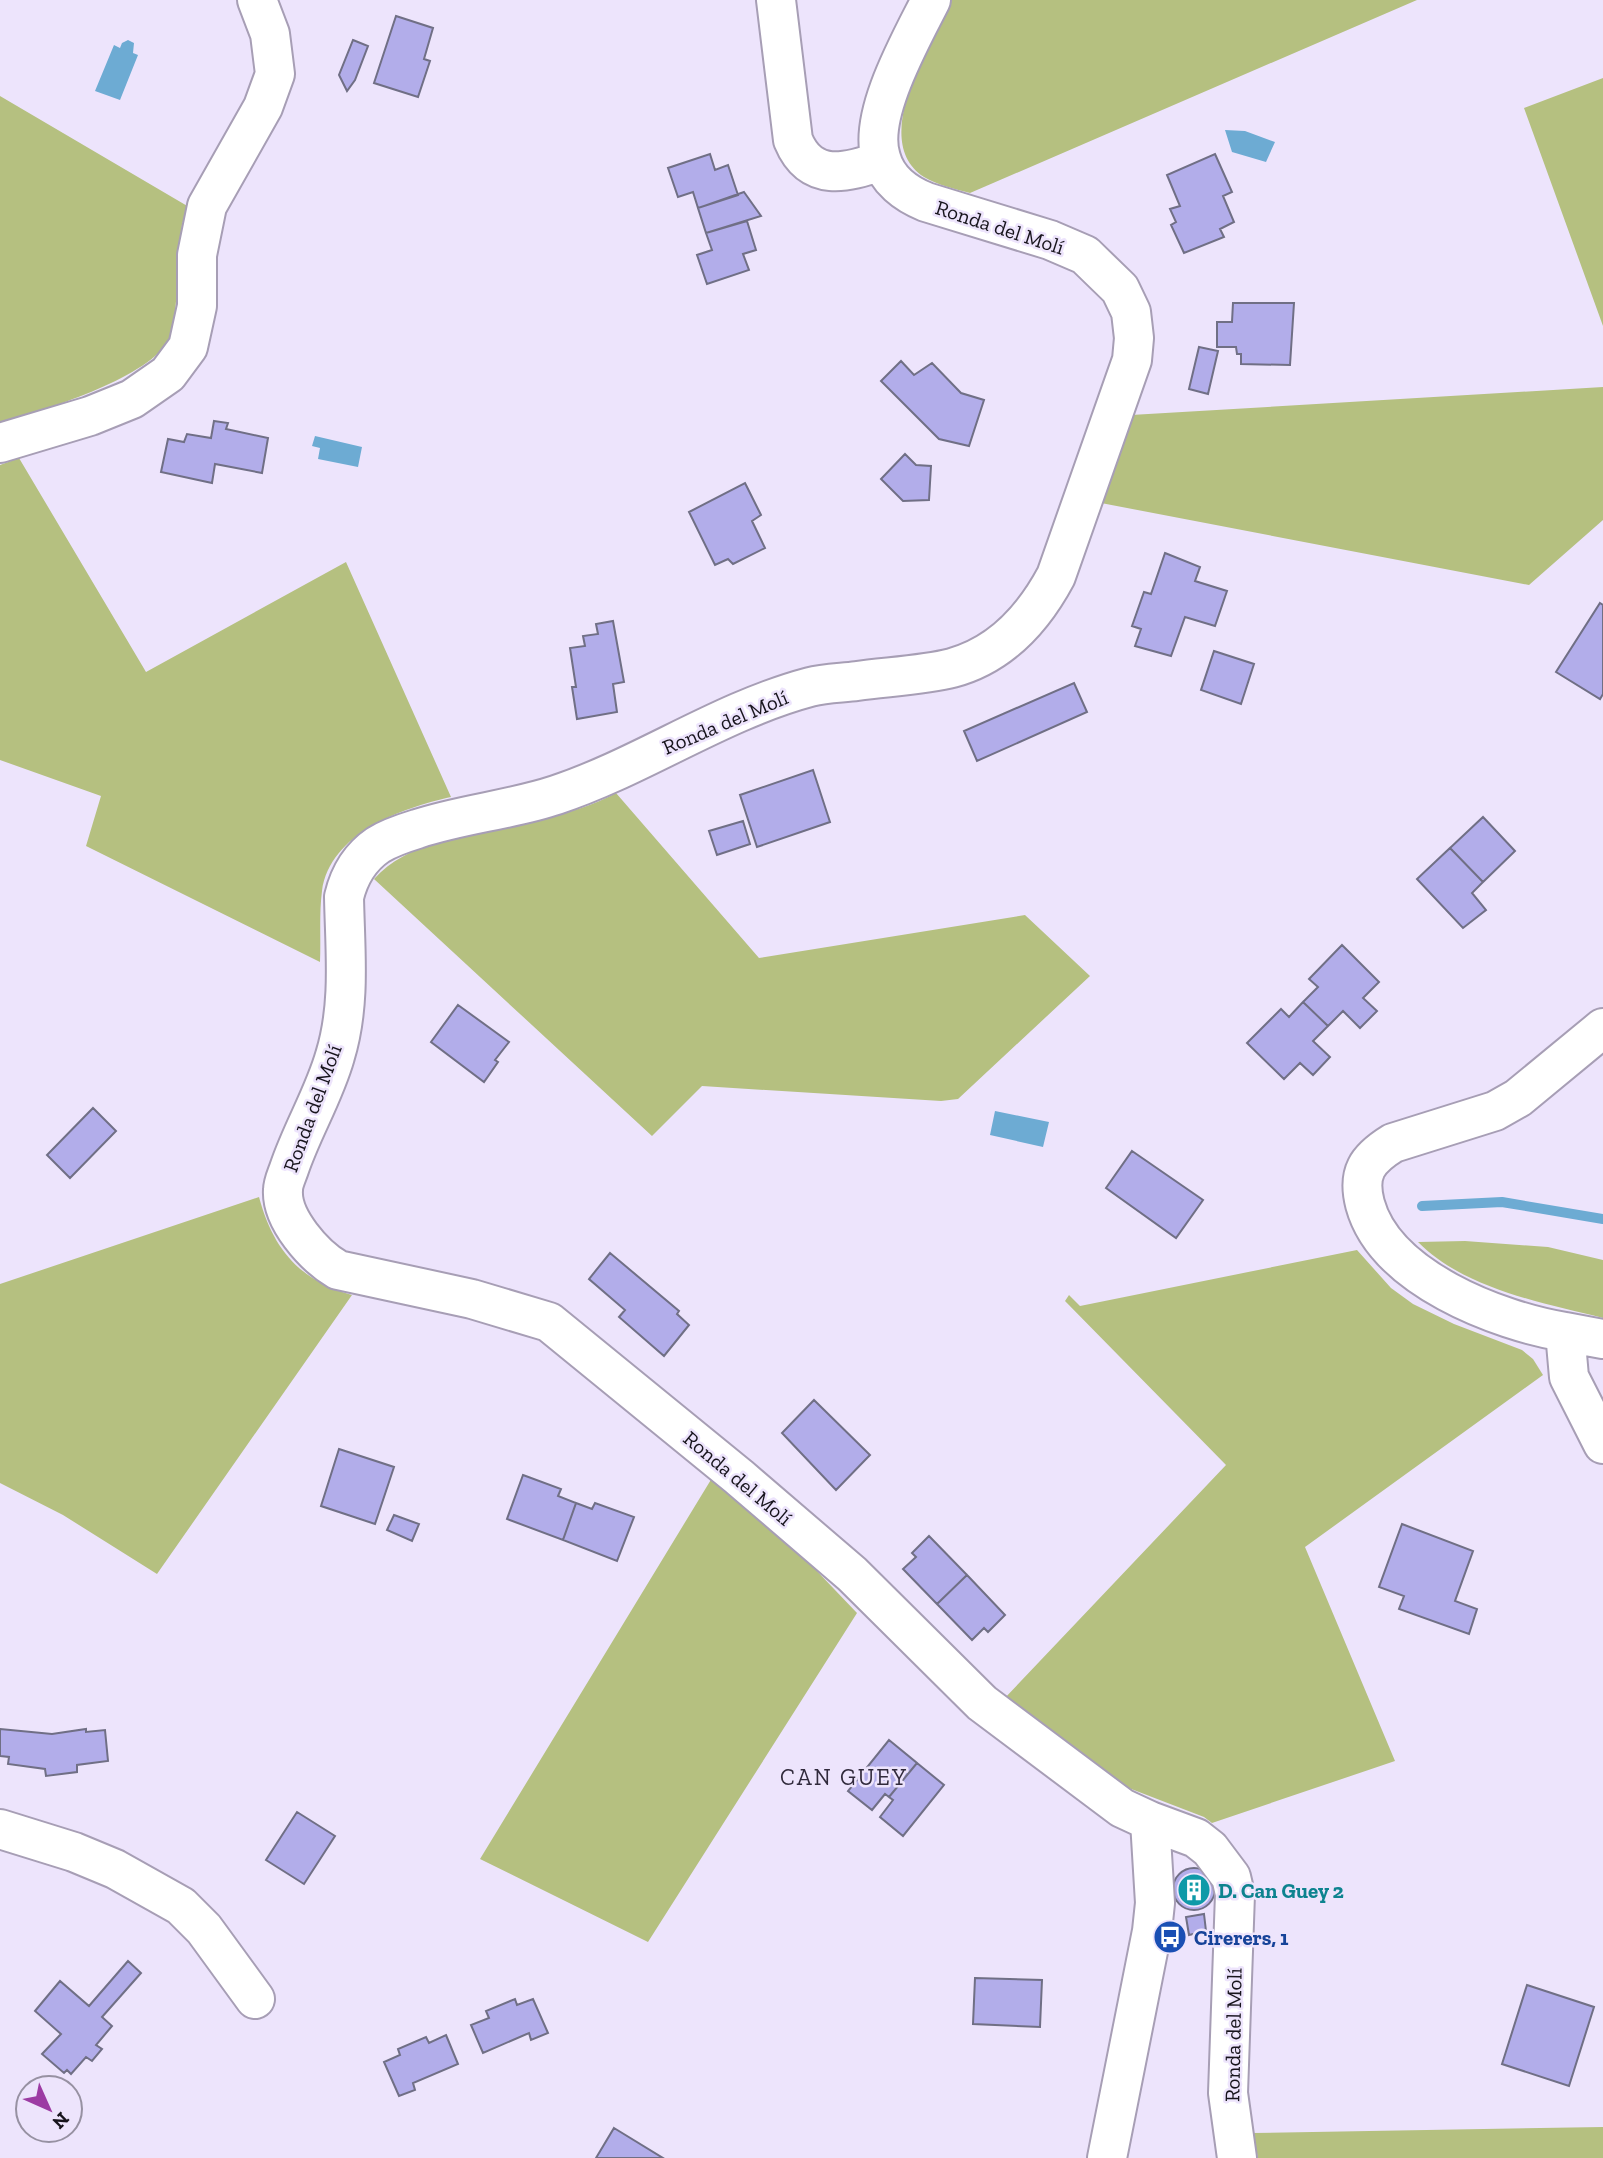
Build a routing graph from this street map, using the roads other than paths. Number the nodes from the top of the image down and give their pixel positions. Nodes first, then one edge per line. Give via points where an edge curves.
1 (257, 0) edge
2 (776, 0) edge
3 (931, 0) edge
4 (881, 161) junction
5 (0, 443) edge
6 (1603, 1028) edge
7 (1565, 1332) junction
8 (1603, 1339) edge
9 (1603, 1444) edge
10 (1150, 1821) junction
11 (0, 1829) edge
12 (256, 1999) dead end
13 (1107, 2158) edge
14 (1237, 2158) edge

1 - 5 street via 270,34 275,74 263,107 207,206 188,347 168,374 132,399
2 - 4 street via 798,153 824,171 841,173
3 - 4 street via 900,61 887,100 879,129
4 - 10 street, Ronda del Molí via 899,186 919,199 1085,255 1120,289 1131,312 1132,359 1060,565 1042,601 1026,623 981,657 951,668 812,687 745,709 602,778 554,796 427,826 379,845 360,862 347,883 346,999 336,1055 282,1190 288,1216 299,1233 319,1257 338,1270 472,1299 549,1322 852,1574 982,1703 1122,1808
6 - 7 street via 1518,1098 1495,1111 1380,1151 1368,1163 1361,1187 1368,1214 1382,1237 1421,1275 1483,1309
7 - 8 street
7 - 9 street via 1569,1377
10 - 13 street via 1155,1903 1152,1931
10 - 14 street, Ronda del Molí via 1196,1838 1231,1877 1235,1894 1228,2093
11 - 12 street via 115,1869 181,1906

